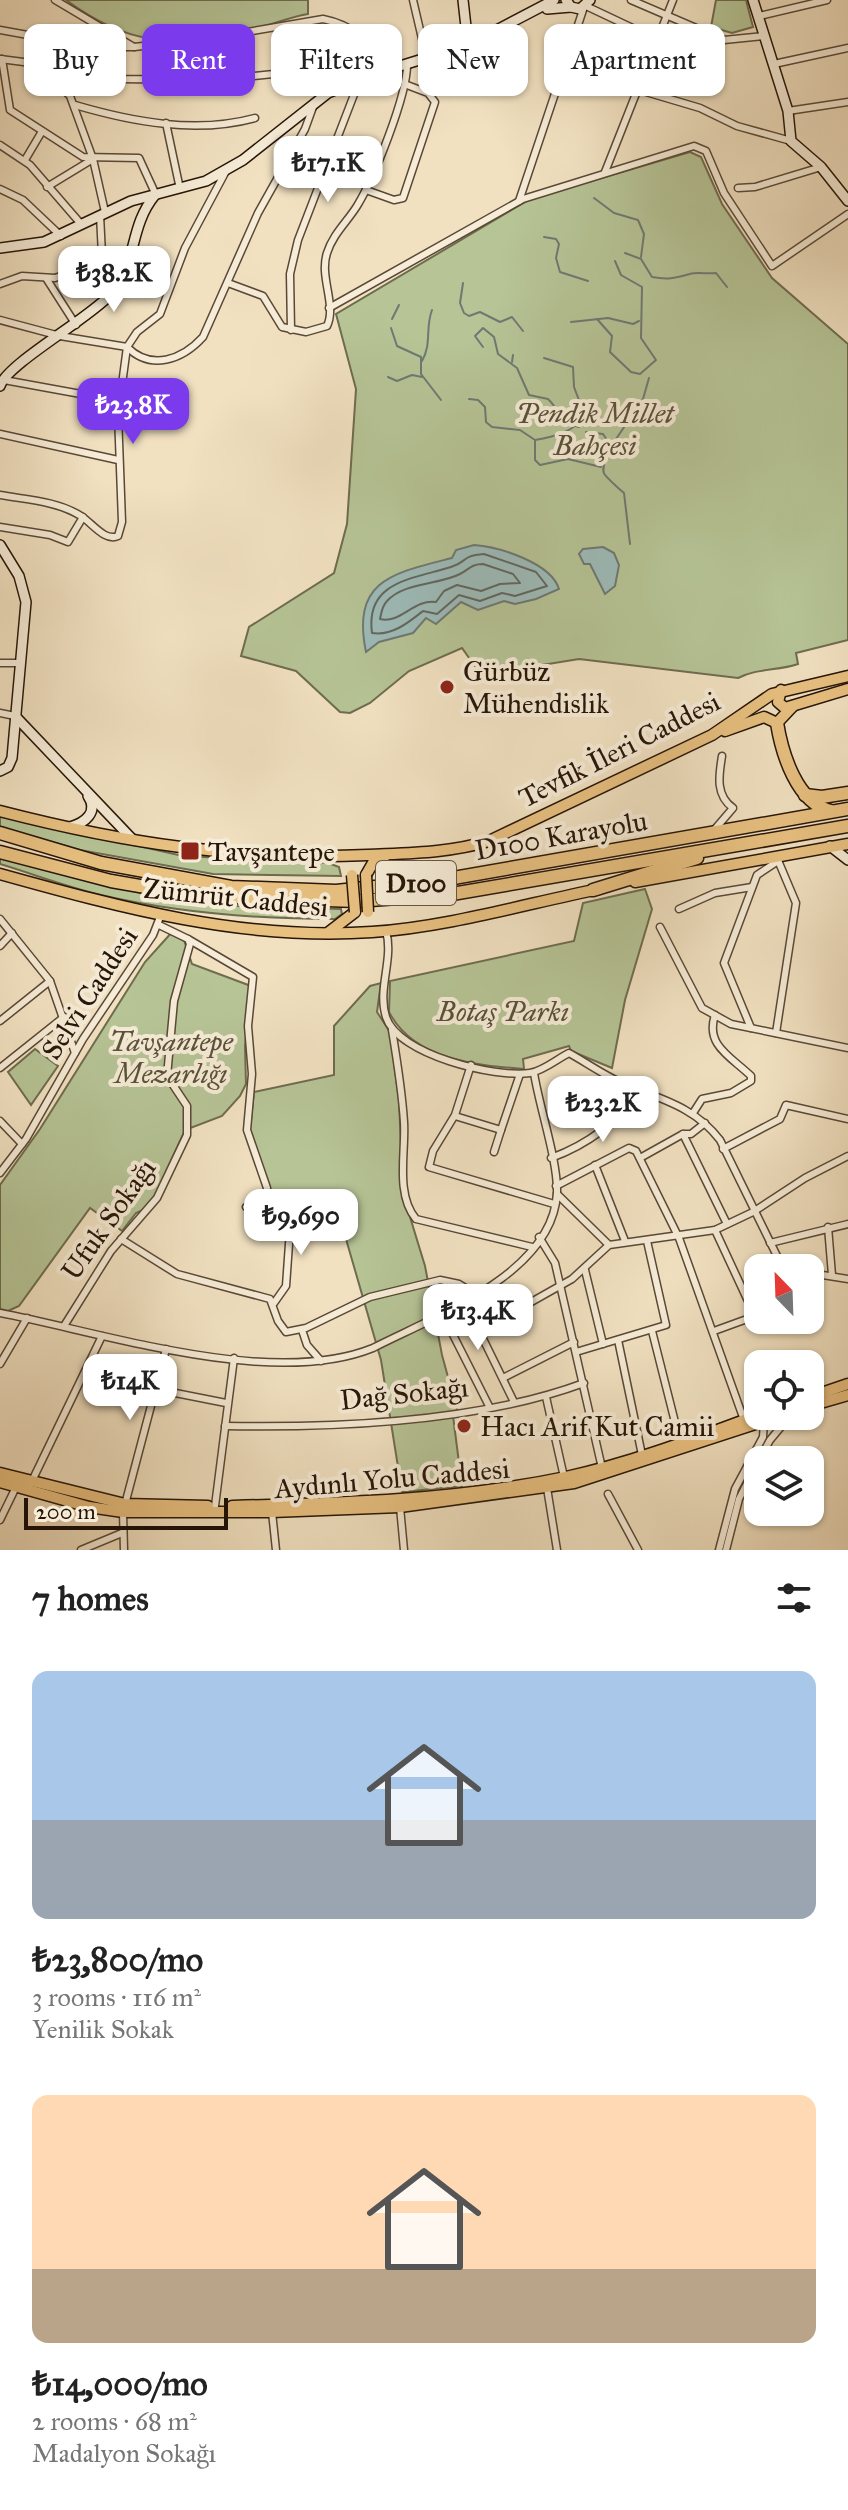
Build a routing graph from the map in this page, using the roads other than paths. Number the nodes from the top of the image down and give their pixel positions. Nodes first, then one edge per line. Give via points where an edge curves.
1 (55, 0) edge
2 (413, 0) edge
3 (554, 0) edge
4 (631, 0) edge
5 (673, 0) edge
6 (753, 0) edge
7 (827, 0) edge
8 (464, 1) edge
9 (804, 3) edge
10 (579, 5) edge
11 (532, 14) junction
12 (668, 15) junction
13 (759, 16) junction
14 (294, 24) edge
15 (342, 24) edge
16 (419, 24) edge
17 (466, 24) edge
18 (511, 24) edge
19 (622, 24) edge
20 (664, 24) edge
21 (271, 28) edge
22 (0, 30) edge
23 (765, 36) junction
24 (134, 47) junction
25 (848, 48) edge
26 (1, 59) edge
27 (24, 61) edge
28 (418, 62) edge
29 (774, 64) junction
30 (407, 65) junction
31 (402, 66) edge
32 (126, 79) edge
33 (407, 85) junction
34 (68, 96) edge
35 (326, 96) edge
36 (354, 96) edge
37 (553, 96) edge
38 (633, 96) edge
39 (660, 96) edge
40 (318, 100) junction
41 (848, 102) edge
42 (75, 105) junction
43 (788, 111) junction
44 (255, 118) dead end
45 (166, 123) junction
46 (41, 133) junction
47 (791, 141) junction
48 (0, 145) edge
49 (93, 159) junction
50 (25, 160) junction
51 (821, 167) junction
52 (226, 171) junction
53 (605, 172) junction
54 (47, 187) junction
55 (738, 188) dead end
56 (0, 189) edge
57 (180, 189) junction
58 (366, 190) junction
59 (156, 195) junction
60 (848, 201) edge
61 (519, 202) junction
62 (103, 213) junction
63 (848, 214) edge
64 (81, 224) junction
65 (61, 236) junction
66 (0, 248) edge
67 (46, 278) junction
68 (228, 283) junction
69 (0, 284) edge
70 (329, 308) junction
71 (0, 320) edge
72 (76, 325) junction
73 (291, 330) junction
74 (60, 336) junction
75 (127, 347) junction
76 (1, 382) edge
77 (119, 401) junction
78 (0, 434) edge
79 (118, 460) junction
80 (0, 495) edge
81 (83, 517) junction
82 (0, 527) edge
83 (0, 542) edge
84 (0, 663) edge
85 (20, 663) junction
86 (848, 676) edge
87 (848, 689) edge
88 (781, 690) junction
89 (793, 706) junction
90 (0, 713) edge
91 (15, 716) junction
92 (777, 723) junction
93 (27, 728) junction
94 (712, 735) junction
95 (722, 756) dead end
96 (0, 771) edge
97 (848, 793) edge
98 (805, 795) junction
99 (848, 809) edge
100 (0, 811) edge
101 (834, 812) junction
102 (848, 826) edge
103 (68, 827) junction
104 (0, 833) edge
105 (709, 834) junction
106 (133, 840) junction
107 (752, 842) junction
108 (848, 844) edge
109 (830, 846) junction
110 (0, 852) edge
111 (391, 854) junction
112 (777, 858) junction
113 (321, 859) junction
114 (848, 860) edge
115 (0, 874) edge
116 (752, 887) junction
117 (593, 890) junction
118 (679, 909) dead end
119 (0, 919) edge
120 (160, 921) junction
121 (660, 927) dead end
122 (386, 931) junction
123 (12, 933) junction
124 (327, 933) junction
125 (188, 939) junction
126 (0, 946) edge
127 (50, 981) junction
128 (715, 1015) junction
129 (64, 1017) junction
130 (0, 1021) edge
131 (751, 1028) junction
132 (392, 1030) junction
133 (776, 1033) junction
134 (848, 1048) edge
135 (75, 1053) junction
136 (471, 1065) junction
137 (0, 1068) edge
138 (534, 1073) junction
139 (520, 1074) junction
140 (641, 1090) junction
141 (693, 1113) junction
142 (455, 1116) junction
143 (848, 1119) edge
144 (0, 1121) edge
145 (705, 1123) junction
146 (501, 1130) junction
147 (683, 1134) junction
148 (22, 1144) junction
149 (723, 1149) junction
150 (494, 1152) dead end
151 (848, 1156) edge
152 (551, 1158) junction
153 (640, 1158) junction
154 (595, 1165) junction
155 (0, 1173) edge
156 (267, 1188) dead end
157 (556, 1190) junction
158 (554, 1204) junction
159 (246, 1207) dead end
160 (333, 1210) dead end
161 (753, 1212) junction
162 (727, 1224) junction
163 (848, 1224) edge
164 (828, 1227) junction
165 (290, 1230) junction
166 (715, 1230) junction
167 (539, 1237) junction
168 (679, 1238) junction
169 (121, 1239) junction
170 (625, 1241) junction
171 (647, 1241) junction
172 (770, 1243) junction
173 (609, 1245) junction
174 (532, 1247) junction
175 (776, 1254) edge
176 (585, 1270) junction
177 (824, 1274) edge
178 (832, 1275) junction
179 (848, 1279) edge
180 (558, 1286) junction
181 (744, 1290) edge
182 (477, 1295) junction
183 (464, 1300) junction
184 (274, 1303) junction
185 (441, 1311) junction
186 (0, 1313) edge
187 (27, 1318) junction
188 (744, 1320) edge
189 (64, 1326) junction
190 (302, 1330) junction
191 (480, 1331) junction
192 (652, 1331) junction
193 (714, 1331) junction
194 (102, 1336) junction
195 (618, 1340) junction
196 (574, 1342) junction
197 (603, 1344) junction
198 (166, 1349) junction
199 (576, 1352) junction
200 (234, 1358) junction
201 (321, 1361) junction
202 (0, 1364) edge
203 (503, 1378) junction
204 (584, 1383) junction
205 (848, 1384) edge
206 (155, 1389) junction
207 (824, 1392) edge
208 (848, 1395) edge
209 (546, 1397) junction
210 (514, 1402) junction
211 (824, 1402) edge
212 (226, 1403) junction
213 (489, 1406) junction
214 (744, 1420) joint
215 (744, 1424) edge
216 (225, 1426) junction
217 (762, 1430) edge
218 (680, 1442) junction
219 (642, 1455) junction
220 (602, 1468) junction
221 (0, 1473) edge
222 (564, 1477) junction
223 (0, 1482) edge
224 (31, 1483) junction
225 (16, 1487) junction
226 (547, 1488) junction
227 (744, 1490) edge
228 (608, 1494) dead end
229 (215, 1506) junction
230 (400, 1507) junction
231 (124, 1508) junction
232 (272, 1512) junction
233 (0, 1520) edge
234 (122, 1533) junction
235 (81, 1550) edge
236 (124, 1550) edge
237 (276, 1550) edge
238 (404, 1550) edge
239 (557, 1550) edge
240 (638, 1550) edge
241 (719, 1550) edge
242 (726, 1550) edge

1 - 24 street
2 - 16 street
3 - 11 street
4 - 12 street
5 - 12 street
6 - 13 street
7 - 9 street
8 - 17 street
9 - 13 street
10 - 11 street
10 - 19 street
11 - 18 street
12 - 20 street
12 - 23 street via 724,40
13 - 23 street
14 - 15 street via 323,19
21 - 24 street
22 - 24 street via 94,47
23 - 29 street
25 - 29 street
26 - 27 street
26 - 46 street via 10,110
28 - 30 street
29 - 43 street
30 - 31 street
30 - 33 street
32 - 40 street via 216,80 303,71 311,74
33 - 58 street
33 - 58 street via 428,93 435,102 403,198
34 - 42 street
35 - 40 street
36 - 73 street via 295,250 289,288
37 - 61 street
38 - 53 street
39 - 47 street
40 - 52 street
40 - 68 street
41 - 43 street
42 - 45 street
42 - 49 street
43 - 47 street
44 - 45 street via 216,127
45 - 57 street
46 - 49 street
46 - 50 street
47 - 51 street
48 - 50 street
49 - 54 street
49 - 59 street via 139,158
49 - 62 street
50 - 54 street
51 - 55 street
51 - 60 street
52 - 57 street
52 - 75 street via 185,248 160,314
53 - 61 street
53 - 63 street via 689,147 703,148 724,193 772,266
54 - 64 street
56 - 65 street via 23,200
57 - 59 street
58 - 70 street via 326,254 323,275
59 - 62 street
59 - 72 street via 137,224 123,279
61 - 70 street
62 - 64 street
62 - 67 street via 99,260 72,274
64 - 65 street
65 - 66 street
67 - 69 street via 22,276
67 - 72 street
68 - 73 street via 263,296 277,322
68 - 75 street via 203,337 189,349 154,362
70 - 73 street via 327,326
71 - 74 street
72 - 74 street
74 - 75 street
74 - 76 street
75 - 77 street
76 - 77 street
77 - 79 street
78 - 79 street
79 - 81 street via 118,536 106,536
80 - 81 street via 59,504
81 - 82 street via 68,542
83 - 85 street via 28,592
84 - 85 street
85 - 91 street
86 - 88 main road, Tevfik İleri Caddesi
87 - 89 main road
88 - 89 main road via 780,705
88 - 94 main road, Tevfik İleri Caddesi
89 - 92 main road
90 - 91 street
91 - 93 street
91 - 96 street via 12,758
92 - 94 main road via 764,717
92 - 98 highway
93 - 103 street via 93,804 87,818
93 - 106 street
94 - 111 main road, Tevfik İleri Caddesi via 489,841
95 - 105 street via 719,782 733,808
97 - 98 highway
98 - 101 highway via 816,807
99 - 101 highway, D100 Karayolu / D100
100 - 103 main road, Tevfik İleri Caddesi
101 - 105 highway, D100 Karayolu / D100
102 - 107 highway, D100 Karayolu / D100
103 - 106 main road, Tevfik İleri Caddesi
104 - 105 highway, D100 Karayolu / D100 via 101,863 231,887 336,891 442,880
106 - 113 main road, Tevfik İleri Caddesi via 229,854
107 - 110 highway, D100 Karayolu / D100 via 452,894 357,901 197,896 111,881
107 - 117 highway
108 - 109 main road, Zümrüt Caddesi
109 - 112 main road, Zümrüt Caddesi
109 - 114 street
111 - 113 main road, Tevfik İleri Caddesi
111 - 122 main road, bridge via 374,861 366,875 368,912 372,923
112 - 116 street via 757,875
112 - 117 main road, Zümrüt Caddesi
112 - 133 street via 796,903
113 - 124 main road, bridge via 338,862 352,875 355,912
115 - 120 main road, Zümrüt Caddesi
116 - 118 street via 715,893
116 - 131 street via 724,963
117 - 122 main road, Zümrüt Caddesi
119 - 123 street
120 - 124 main road, Zümrüt Caddesi
120 - 125 street
120 - 135 street, Selvi Caddesi
121 - 128 street via 702,1008
122 - 124 main road, Zümrüt Caddesi
122 - 132 street via 390,945 384,1008
123 - 126 street
123 - 127 street
125 - 156 street via 253,977 247,1130
125 - 169 street, Ufuk Sokağı via 170,1027 167,1076 187,1106 187,1135 157,1198
127 - 129 street
127 - 130 street
128 - 131 street
128 - 141 street via 713,1040 751,1081 731,1093 704,1098
129 - 135 street
129 - 137 street
131 - 133 street
132 - 136 street via 419,1051
132 - 174 street via 411,1214
133 - 134 street
135 - 148 street, Selvi Caddesi
136 - 139 street
136 - 142 street
138 - 139 street
138 - 140 street via 569,1053
138 - 152 street
139 - 146 street
140 - 141 street
140 - 152 street via 604,1131
141 - 145 street
142 - 146 street
142 - 158 street via 428,1163 433,1171
143 - 149 street via 786,1105 780,1119
144 - 148 street
145 - 147 street
145 - 149 street
146 - 150 street
147 - 153 street
147 - 162 street
148 - 155 street, Selvi Caddesi
149 - 161 street
151 - 161 street
152 - 157 street
153 - 154 street via 629,1148
153 - 168 street
154 - 157 street
154 - 170 street
157 - 158 street
157 - 173 street
158 - 167 street
159 - 165 street
160 - 165 street
161 - 162 street
161 - 172 street
162 - 166 street
163 - 164 street
164 - 172 street
164 - 178 street
165 - 184 street via 286,1286
166 - 168 street
166 - 181 street
167 - 174 street
167 - 180 street via 555,1263
168 - 171 street
168 - 193 street
169 - 184 street via 177,1274
169 - 189 street, Ufuk Sokağı
170 - 171 street
170 - 173 street
171 - 192 street via 666,1325
172 - 175 street
173 - 176 street
174 - 182 street via 511,1273
176 - 180 street
176 - 197 street
177 - 178 street
178 - 179 street
180 - 191 street
180 - 196 street
182 - 183 street
182 - 190 street via 440,1280 370,1297
183 - 185 street
183 - 191 street
184 - 190 street via 286,1332
185 - 201 street via 373,1348
185 - 213 street
186 - 187 street
187 - 189 street
187 - 202 street
188 - 193 street
189 - 194 street
190 - 201 street
191 - 203 street
192 - 195 street
192 - 218 street
193 - 214 street
194 - 198 street
194 - 224 street
195 - 197 street
195 - 219 street
196 - 199 street
196 - 203 street
197 - 199 street
198 - 200 street
198 - 206 street
199 - 204 street
200 - 201 street
200 - 212 street
203 - 210 street
204 - 209 street, Dağ Sokağı
204 - 220 street
205 - 207 main road
206 - 212 street
206 - 231 street
208 - 211 main road
209 - 210 street, Dağ Sokağı
209 - 222 street
210 - 213 street, Dağ Sokağı
212 - 216 street
213 - 216 street, Dağ Sokağı via 388,1422
214 - 218 main road
215 - 226 main road, Aydınlı Yolu Caddesi via 614,1473
216 - 229 street
217 - 241 street via 735,1489
218 - 219 main road
219 - 220 main road
220 - 222 main road
221 - 224 main road
222 - 229 main road via 399,1499
223 - 225 main road, Aydınlı Yolu Caddesi
224 - 231 main road
225 - 231 main road, Aydınlı Yolu Caddesi
225 - 233 street
226 - 230 main road, Aydınlı Yolu Caddesi
226 - 239 street
227 - 242 street
228 - 240 street
229 - 231 main road
230 - 232 main road, Aydınlı Yolu Caddesi
230 - 238 street
231 - 232 main road, Aydınlı Yolu Caddesi
231 - 234 street
232 - 237 street
234 - 235 street
234 - 236 street

